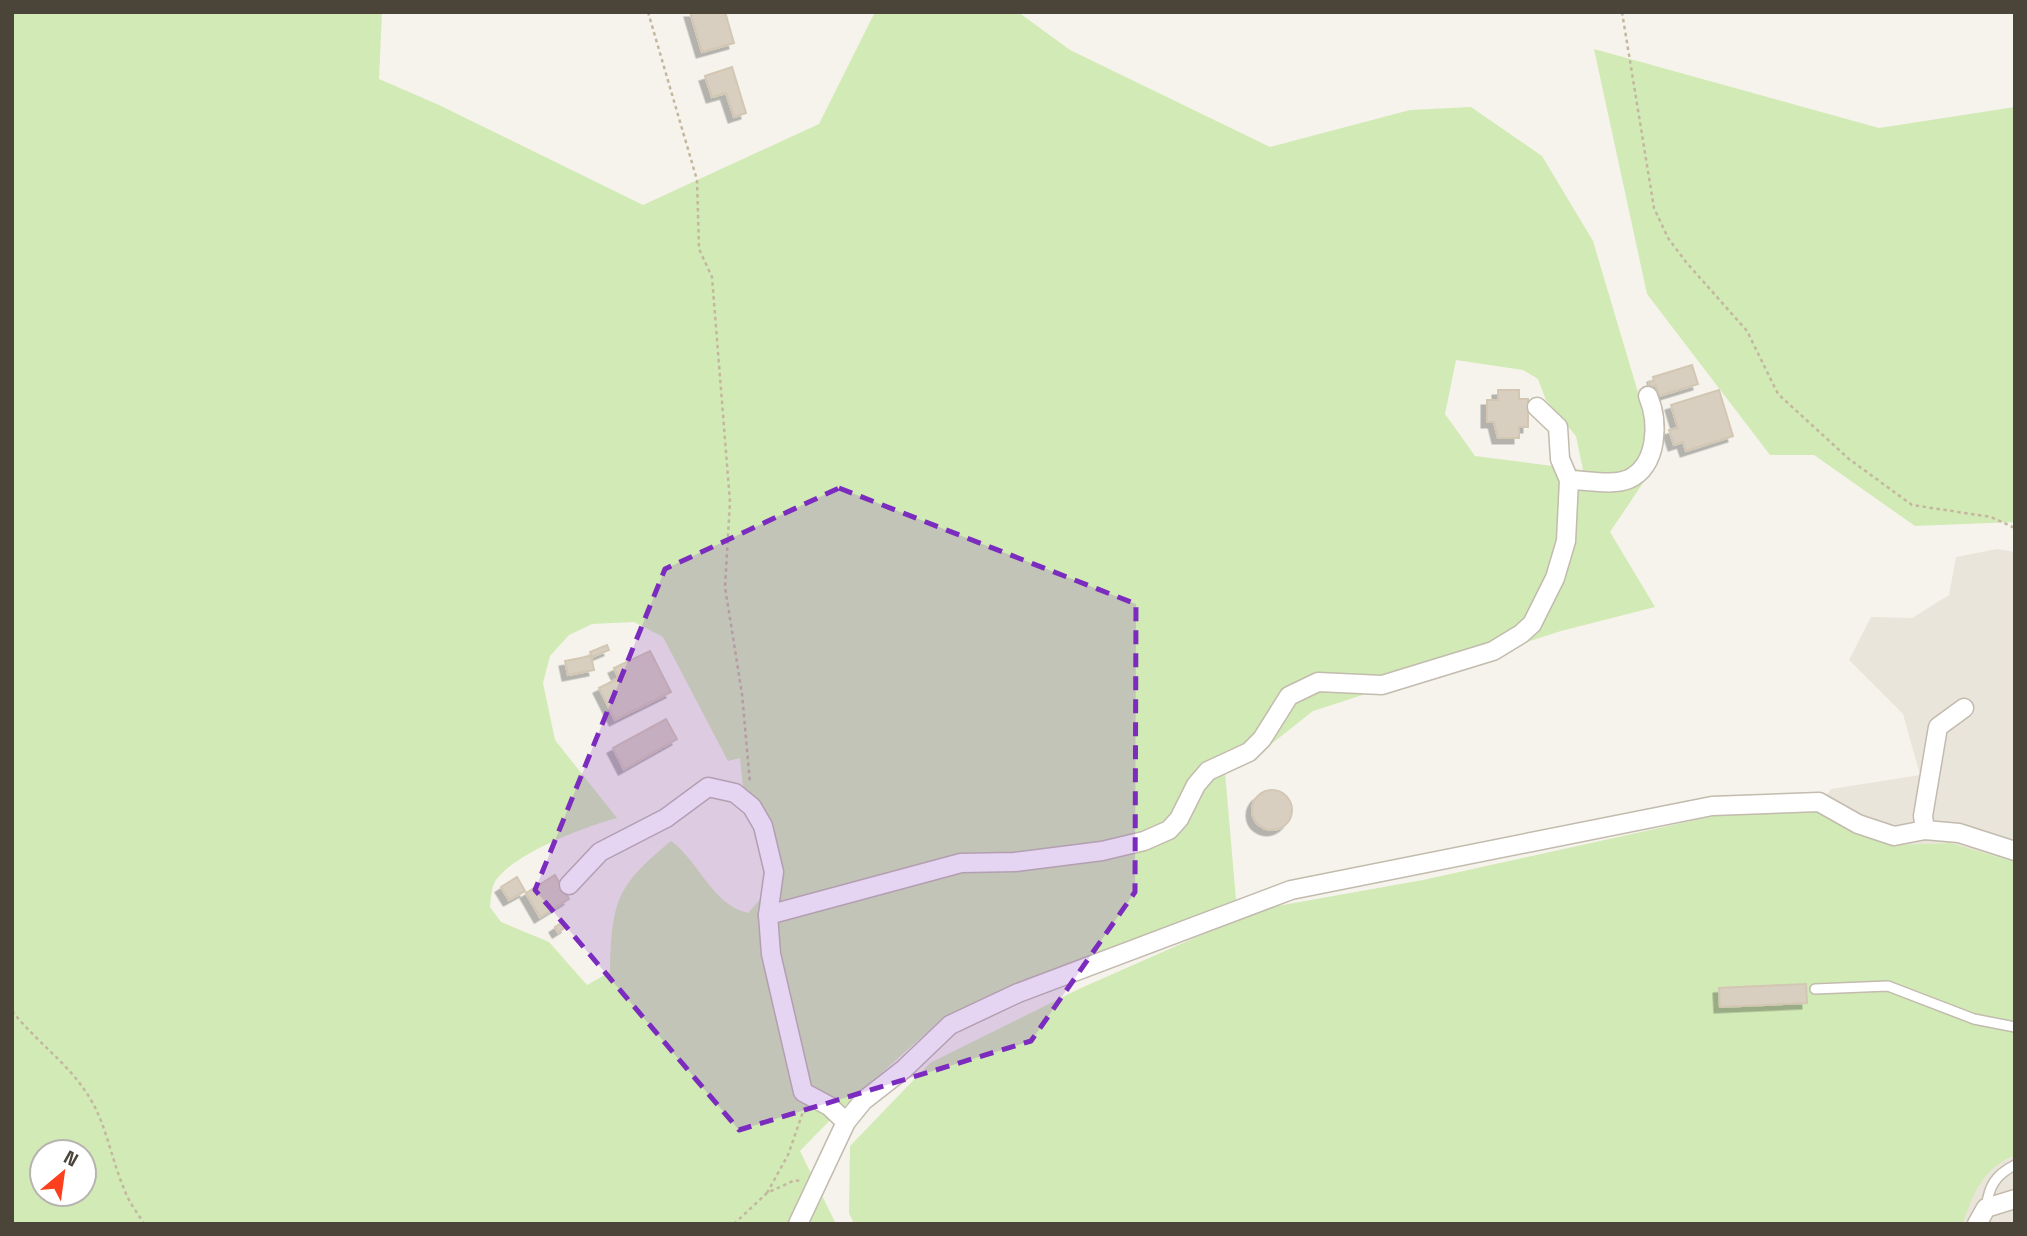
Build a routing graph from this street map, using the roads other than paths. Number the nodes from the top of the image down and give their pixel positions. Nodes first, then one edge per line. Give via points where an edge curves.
1 (1648, 396) dead end
2 (1536, 407) dead end
3 (1569, 480) junction
4 (1964, 708) dead end
5 (1925, 831) junction
6 (2015, 851) edge
7 (569, 885) dead end
8 (768, 915) junction
9 (1815, 989) dead end
10 (2015, 1027) edge
11 (846, 1122) junction
12 (2015, 1165) edge
13 (2015, 1199) edge
14 (1981, 1216) edge
15 (797, 1224) edge

1 - 3 street via 1653,448 1641,469 1627,480
2 - 3 street via 1558,427 1560,459
3 - 8 street via 1566,541 1555,578 1532,624 1521,634 1493,651 1382,685 1318,682 1289,696 1262,739 1249,751 1208,771 1169,830 1102,851 1015,862 961,863
4 - 5 street via 1938,727 1923,816
5 - 6 street via 1959,833
5 - 11 street via 1895,836 1858,824 1819,802 1712,806 1291,890 1018,993 950,1026 863,1101
7 - 8 street via 600,852 666,818 708,787 719,787 752,807 763,826 774,873
8 - 11 street via 778,993 803,1092
9 - 10 lane via 1888,986 1974,1019
11 - 15 street
12 - 14 lane via 2000,1172 1988,1189
13 - 14 street

